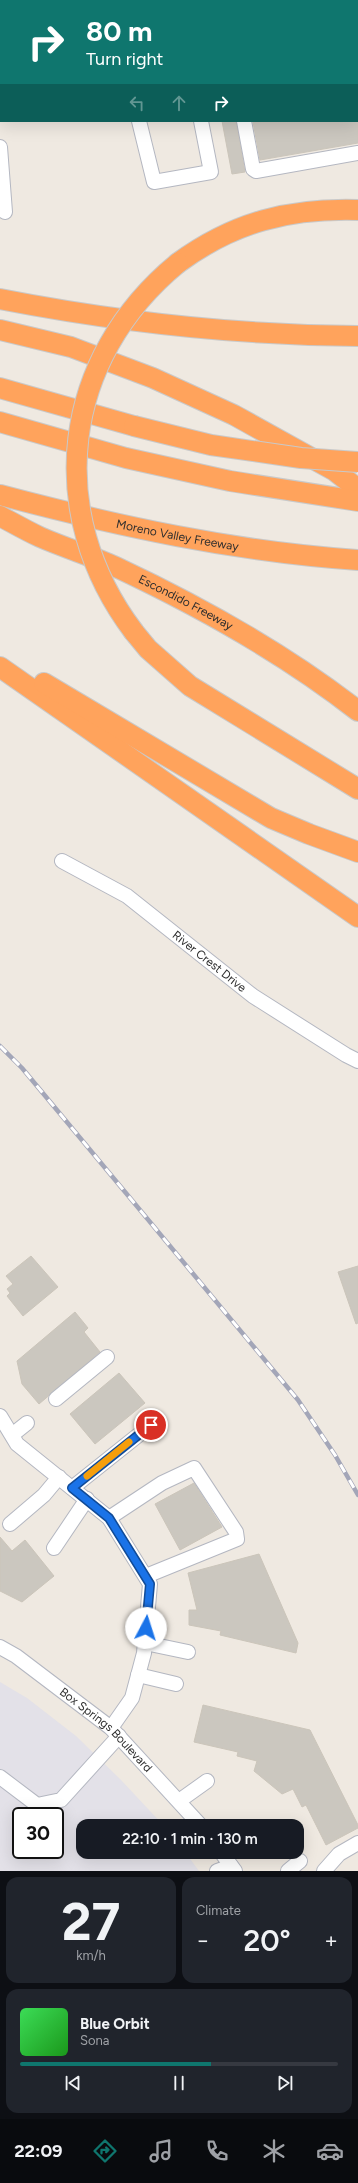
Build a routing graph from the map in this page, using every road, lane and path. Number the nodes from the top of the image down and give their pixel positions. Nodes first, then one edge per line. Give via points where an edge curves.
1 (139, 122) edge
2 (201, 122) edge
3 (244, 122) edge
4 (0, 147) edge
5 (358, 153) edge
6 (358, 210) edge
7 (5, 212) dead end
8 (0, 299) edge
9 (0, 330) edge
10 (358, 336) edge
11 (0, 388) edge
12 (0, 422) edge
13 (358, 462) edge
14 (358, 488) edge
15 (0, 495) edge
16 (358, 501) edge
17 (0, 516) edge
18 (355, 559) edge
19 (0, 659) edge
20 (0, 667) edge
21 (358, 711) edge
22 (358, 789) edge
23 (355, 851) edge
24 (62, 861) dead end
25 (358, 917) edge
26 (358, 1061) edge
27 (107, 1357) dead end
28 (56, 1399) dead end
29 (0, 1416) edge
30 (27, 1423) dead end
31 (151, 1425) dead end
32 (12, 1435) junction
33 (59, 1477) junction
34 (72, 1488) junction
35 (87, 1499) junction
36 (109, 1518) junction
37 (10, 1524) dead end
38 (54, 1548) dead end
39 (146, 1576) junction
40 (145, 1642) junction
41 (0, 1647) edge
42 (188, 1652) dead end
43 (138, 1675) junction
44 (176, 1684) dead end
45 (115, 1732) junction
46 (0, 1777) edge
47 (207, 1781) dead end
48 (179, 1801) junction
49 (195, 1819) edge
50 (358, 1843) edge
51 (226, 1859) edge
52 (300, 1861) dead end
53 (233, 1869) edge
54 (217, 1871) edge
55 (288, 1871) edge
56 (324, 1871) edge

1 - 2 street via 154,182 211,172
3 - 5 street via 253,169 256,171
4 - 7 street
6 - 22 highway, bridge via 317,210 267,218 229,232 198,248 157,279 136,303 108,343 99,362 84,406 77,446 76,482 89,551 105,588 118,612 154,655 190,686
8 - 10 highway via 78,314 167,325 288,336
9 - 14 highway via 71,347 153,378 234,415 335,471
11 - 13 highway, bridge via 134,426 211,444 301,458
12 - 16 highway via 126,458 230,481
15 - 18 highway, Moreno Valley Freeway via 83,517 212,542
17 - 21 highway, Escondido Freeway via 39,536 115,566 184,600 256,641 331,690
19 - 23 highway via 272,818
20 - 25 highway
24 - 26 street, River Crest Drive via 127,896 253,996
27 - 28 street
29 - 32 street
30 - 32 street
31 - 34 street
32 - 33 street via 17,1444
33 - 34 street
33 - 37 street via 44,1495
34 - 35 street
35 - 36 street
35 - 38 street
36 - 39 street
36 - 39 street via 162,1484 194,1468 236,1532 238,1540
39 - 40 street via 150,1584
40 - 42 street
40 - 43 street
41 - 45 street, Box Springs Boulevard via 16,1656
43 - 44 street
43 - 45 street via 132,1698
45 - 46 street via 61,1800 37,1806
45 - 48 street, Box Springs Boulevard
47 - 48 street
48 - 49 street, Box Springs Boulevard
50 - 56 street via 340,1854
51 - 53 street
52 - 55 street
53 - 54 street

